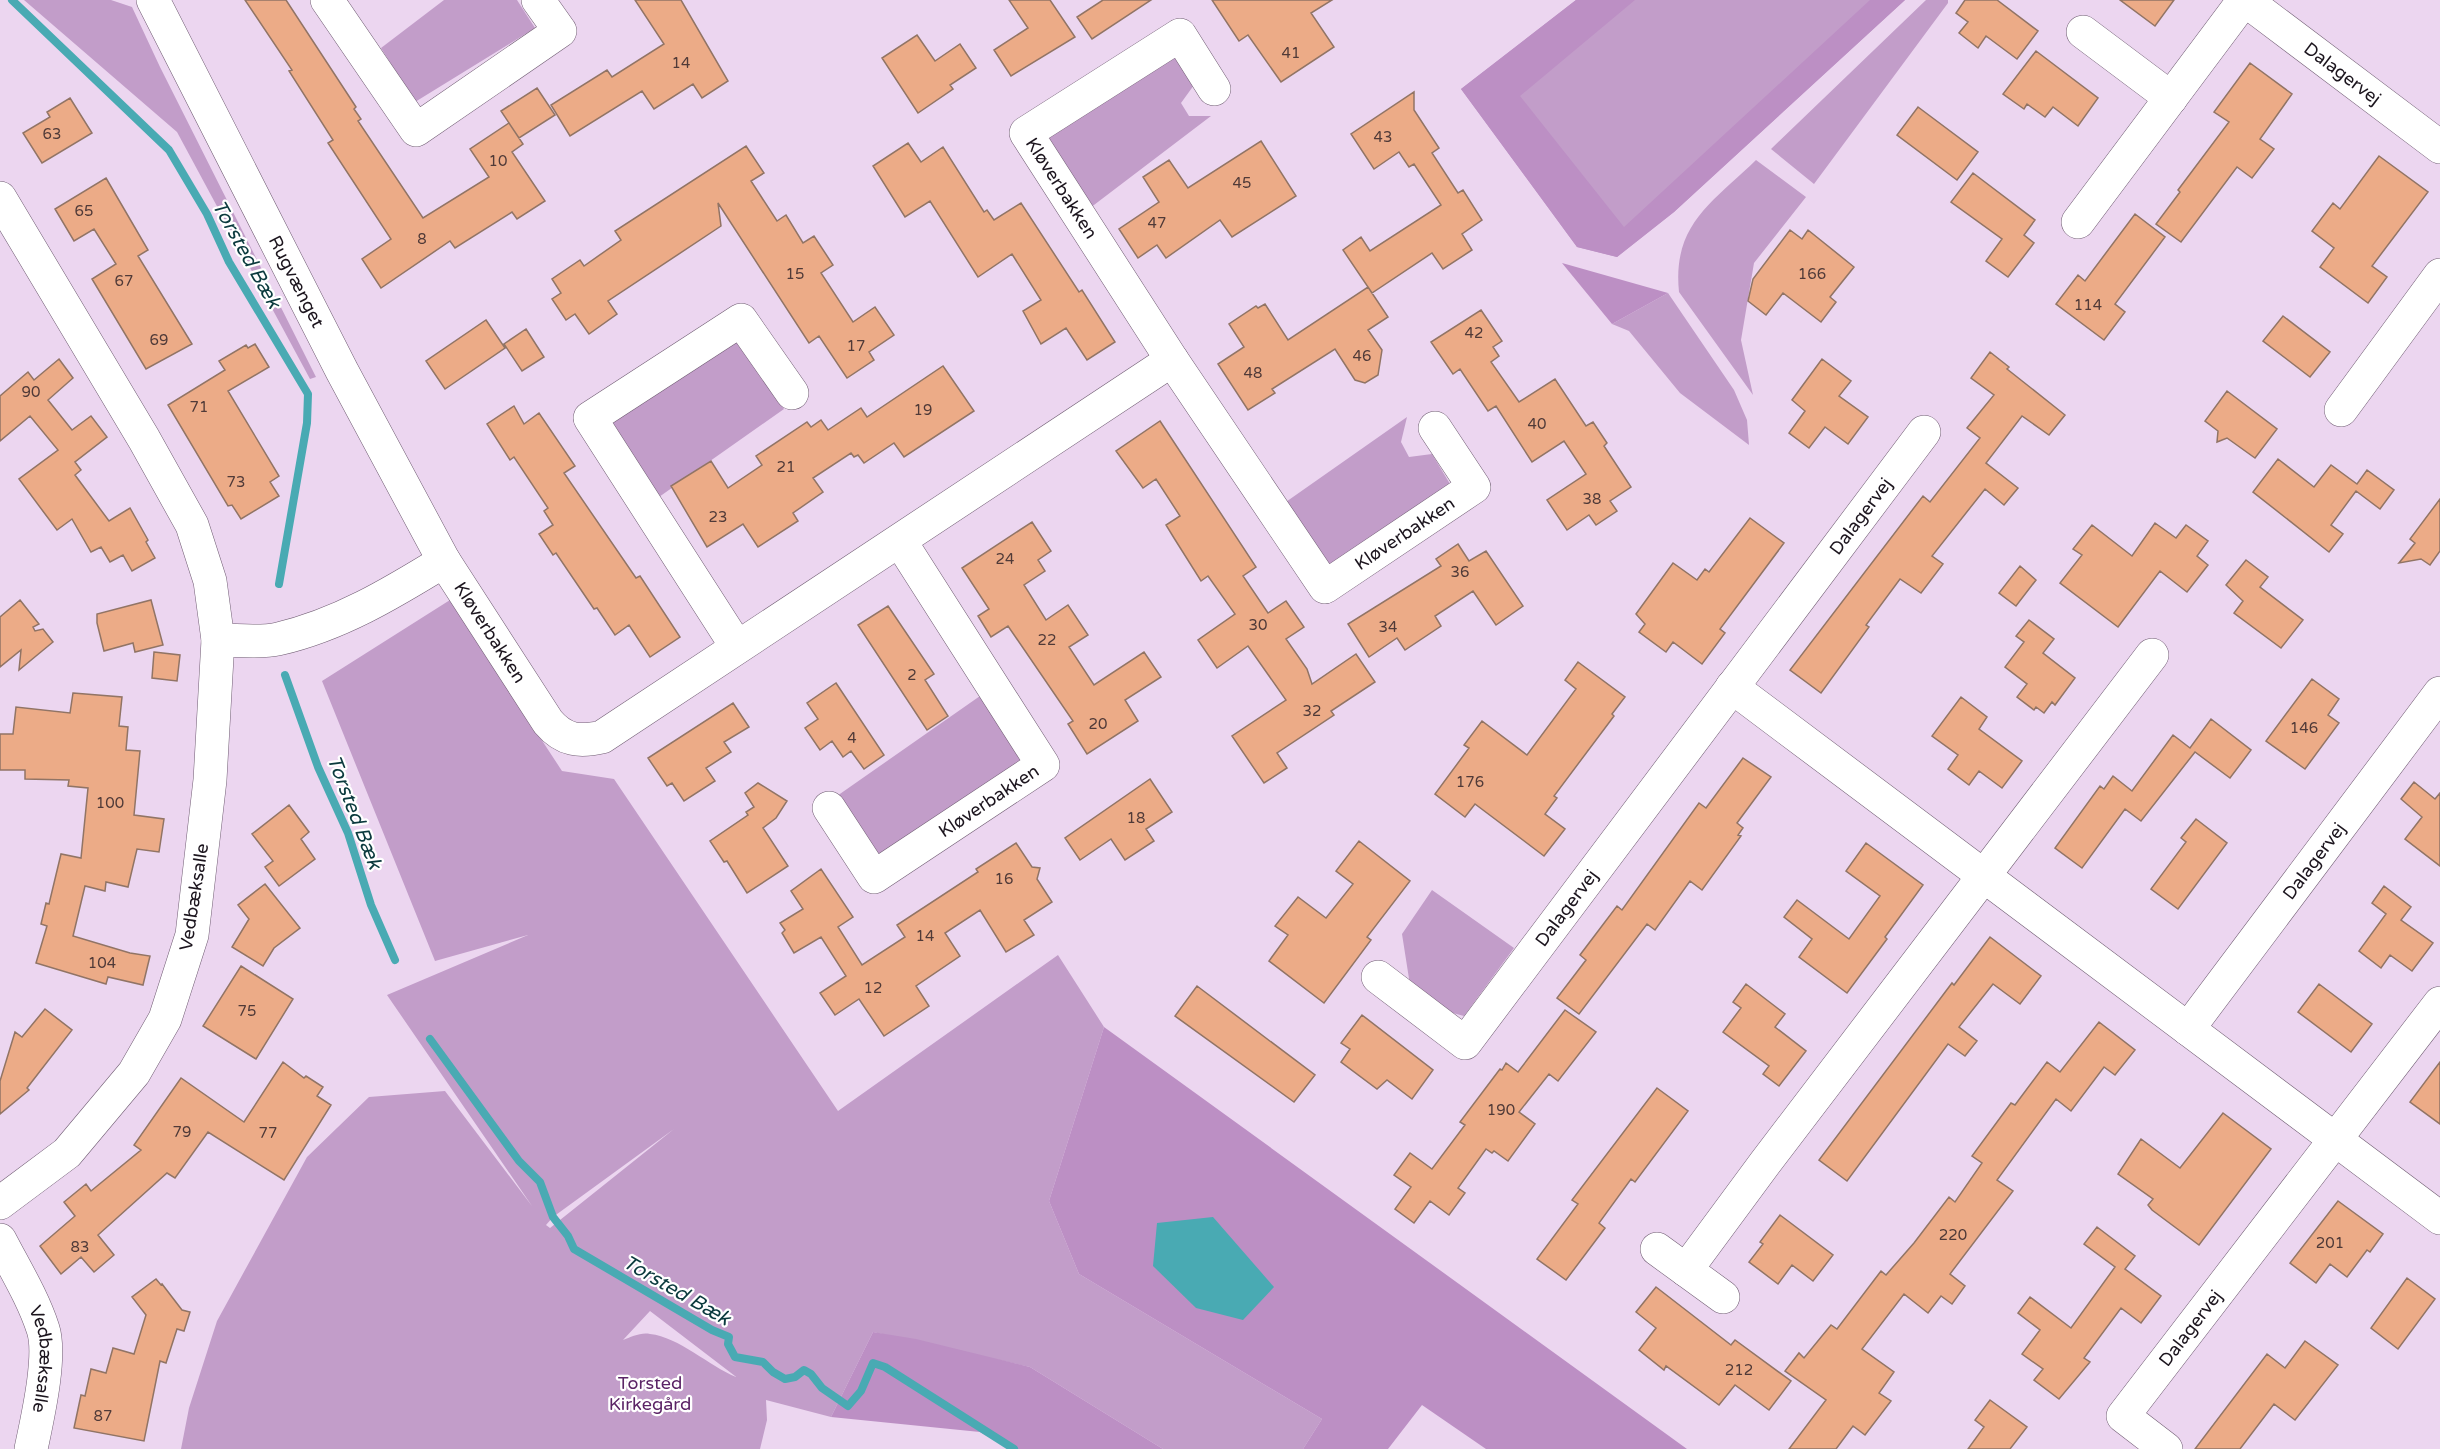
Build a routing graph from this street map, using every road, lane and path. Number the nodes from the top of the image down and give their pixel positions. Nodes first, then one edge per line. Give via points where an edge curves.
1 (153, 0) edge
2 (327, 0) edge
3 (538, 0) edge
4 (2245, 0) edge
5 (2083, 32) dead end
6 (1214, 89) dead end
7 (2171, 98) junction
8 (2440, 147) edge
9 (0, 198) edge
10 (2078, 222) dead end
11 (2440, 275) edge
12 (1172, 360) junction
13 (792, 393) dead end
14 (2341, 410) dead end
15 (1435, 428) dead end
16 (1923, 432) dead end
17 (900, 541) junction
18 (444, 561) junction
19 (218, 640) junction
20 (737, 647) junction
21 (2152, 655) dead end
22 (1732, 687) junction
23 (2440, 693) edge
24 (829, 808) dead end
25 (1984, 876) junction
26 (1378, 977) dead end
27 (2440, 1003) edge
28 (2188, 1029) junction
29 (2335, 1139) junction
30 (0, 1203) edge
31 (2440, 1218) edge
32 (0, 1240) edge
33 (1657, 1249) dead end
34 (1686, 1270) junction
35 (1723, 1297) dead end
36 (31, 1449) edge
37 (2166, 1449) edge

1 - 18 street, Rugvænget via 342,371
2 - 3 street via 416,130 560,31
4 - 7 street, Dalagervej
4 - 8 street, Dalagervej
5 - 7 street
6 - 12 street, Kløverbakken via 1180,35 1026,133
7 - 10 street, Dalagervej
9 - 19 street, Vedbæksalle via 192,525 210,581
11 - 14 street
12 - 15 street, Kløverbakken via 1325,587 1474,487
12 - 17 street, Kløverbakken
13 - 20 street via 741,320 590,418
16 - 22 street, Dalagervej
17 - 20 street, Kløverbakken
17 - 24 street, Kløverbakken via 1043,765 874,877
18 - 19 street via 380,601 336,620 276,639
18 - 20 street, Kløverbakken via 548,722 556,732 581,741 602,737
19 - 30 street, Vedbæksalle via 210,780 192,934 165,1019 134,1073 67,1153
21 - 25 street
22 - 25 street
22 - 26 street, Dalagervej via 1465,1043
23 - 28 street, Dalagervej
25 - 28 street
25 - 34 street
27 - 29 street, Dalagervej
28 - 29 street
29 - 31 street
29 - 37 street, Dalagervej via 2123,1416
32 - 36 street, Vedbæksalle via 44,1331 45,1372
33 - 34 street
34 - 35 street

